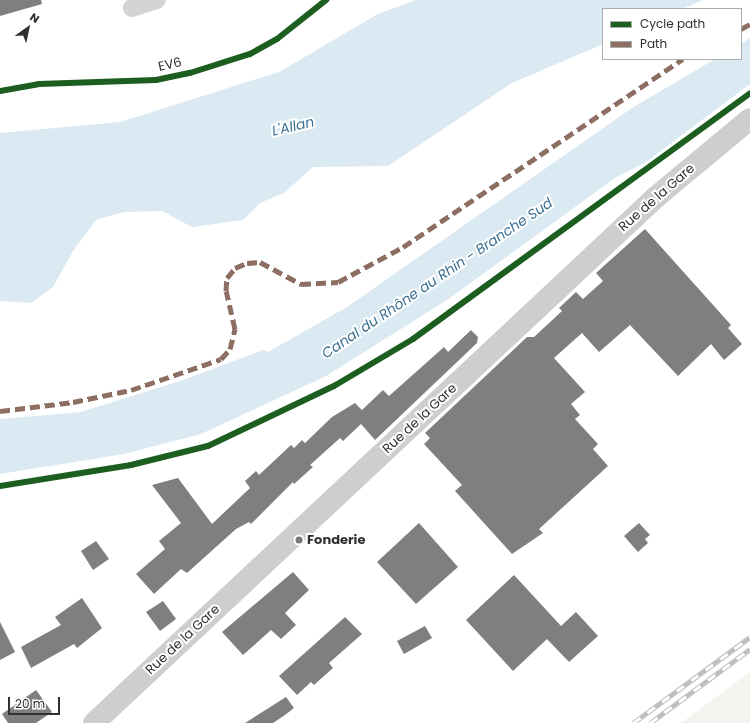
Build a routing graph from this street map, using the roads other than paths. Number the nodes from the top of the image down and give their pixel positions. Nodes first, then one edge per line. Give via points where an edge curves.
1 (157, 0) edge
2 (132, 8) dead end
3 (750, 119) edge
4 (94, 723) edge

1 - 2 street
3 - 4 main road, Rue de la Gare via 656,197

